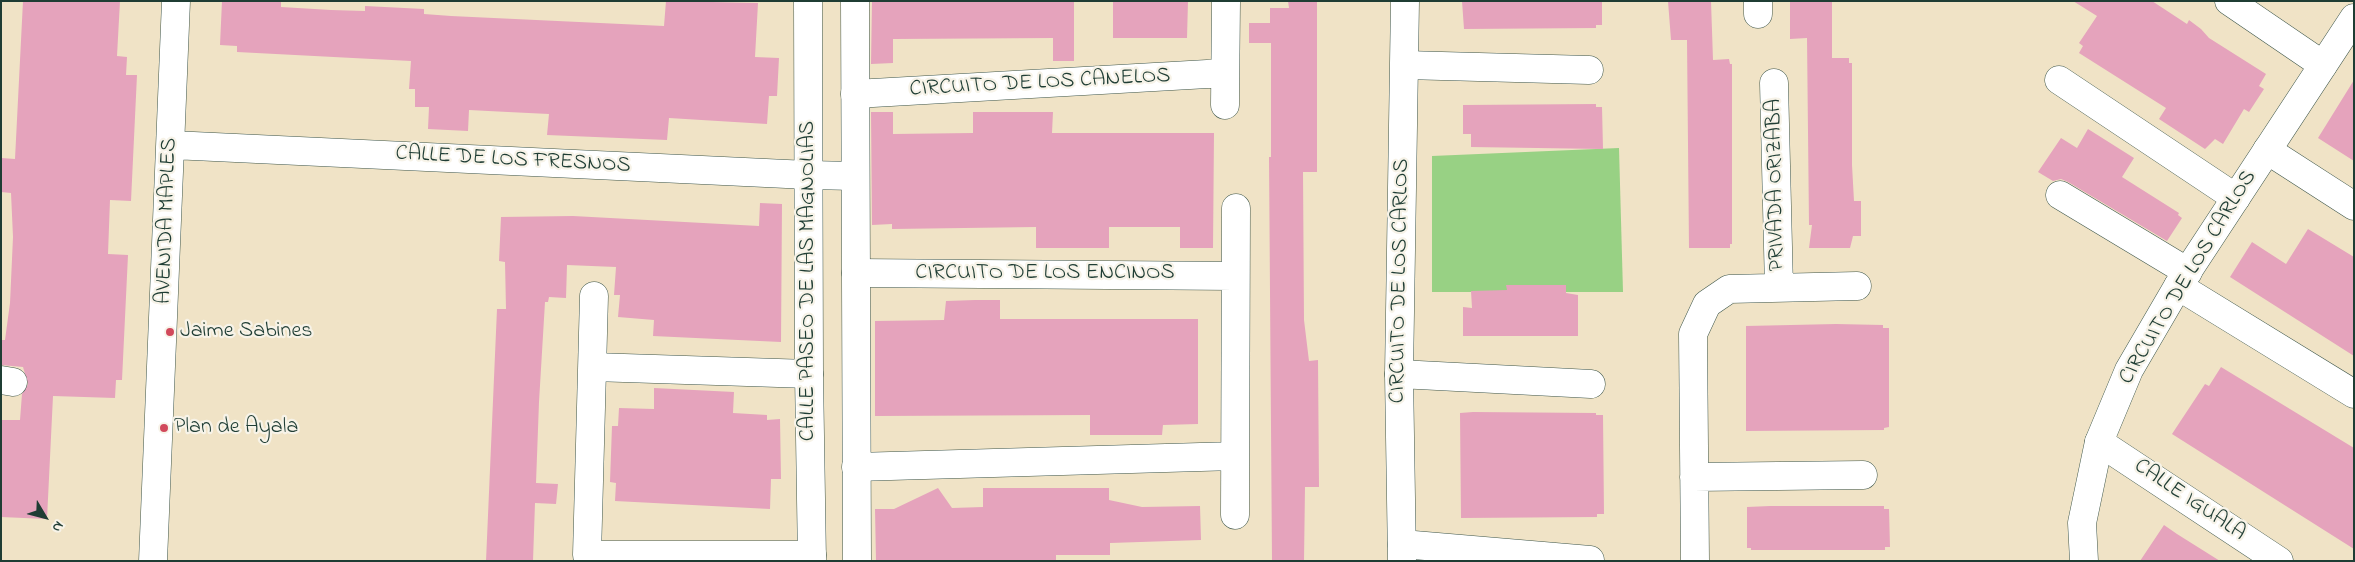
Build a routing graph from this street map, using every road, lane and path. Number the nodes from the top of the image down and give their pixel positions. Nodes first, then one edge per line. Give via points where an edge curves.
1 (176, 1) edge
2 (808, 1) edge
3 (855, 1) edge
4 (1226, 1) edge
5 (1405, 1) edge
6 (2229, 1) edge
7 (2354, 18) edge
8 (1404, 65) junction
9 (2323, 65) junction
10 (1589, 70) dead end
11 (1225, 73) junction
12 (2059, 80) dead end
13 (1774, 82) dead end
14 (855, 94) junction
15 (1225, 106) dead end
16 (172, 145) junction
17 (2267, 150) junction
18 (808, 175) junction
19 (855, 176) junction
20 (2060, 195) dead end
21 (2236, 198) junction
22 (2354, 206) edge
23 (1236, 208) dead end
24 (856, 273) junction
25 (1234, 276) junction
26 (2183, 279) junction
27 (1857, 286) dead end
28 (1779, 288) junction
29 (594, 296) dead end
30 (593, 367) junction
31 (809, 374) junction
32 (1399, 374) junction
33 (1591, 384) dead end
34 (2354, 394) edge
35 (2099, 442) junction
36 (1235, 456) junction
37 (856, 467) junction
38 (1863, 475) dead end
39 (1694, 476) junction
40 (1235, 515) dead end
41 (1402, 553) edge
42 (812, 558) edge
43 (1590, 560) edge
44 (153, 561) edge
45 (857, 561) edge
46 (1695, 561) edge
47 (2084, 561) edge
48 (2279, 561) edge

1 - 16 street, AVENIDA MAPLES
2 - 18 street, CALLE PASEO DE LAS MAGNOLIAS
3 - 14 street, CALLE PASEO DE LAS MAGNOLIAS
4 - 11 street
5 - 8 street, CIRCUITO DE LOS CARLOS
6 - 9 street
7 - 9 street, CIRCUITO DE LOS CARLOS
8 - 10 street
8 - 32 street, CIRCUITO DE LOS CARLOS
9 - 17 street, CIRCUITO DE LOS CARLOS
11 - 14 street, CIRCUITO DE LOS CANELOS
11 - 15 street
12 - 21 street
13 - 28 street, PRIVADA ORIZABA
14 - 19 street, CALLE PASEO DE LAS MAGNOLIAS
16 - 18 street, CALLE DE LOS FRESNOS
16 - 44 street, AVENIDA MAPLES
17 - 21 street, CIRCUITO DE LOS CARLOS
17 - 22 street
18 - 19 street, CALLE DE LOS FRESNOS
18 - 31 street, CALLE PASEO DE LAS MAGNOLIAS
19 - 24 street, CALLE PASEO DE LAS MAGNOLIAS
20 - 26 street
21 - 26 street, CIRCUITO DE LOS CARLOS
23 - 25 street
24 - 25 street, CIRCUITO DE LOS ENCINOS
24 - 37 street, CALLE PASEO DE LAS MAGNOLIAS
25 - 36 street
26 - 34 street
26 - 35 street, CIRCUITO DE LOS CARLOS via 2129,370
27 - 28 street, PRIVADA ORIZABA
28 - 39 street, PRIVADA ORIZABA via 1729,289 1707,304 1693,334
29 - 30 street
30 - 31 street
30 - 42 street via 587,555
31 - 42 street, CALLE PASEO DE LAS MAGNOLIAS
32 - 33 street
32 - 41 street, CIRCUITO DE LOS CARLOS
35 - 47 street, CIRCUITO DE LOS CARLOS via 2082,523
35 - 48 street, CALLE IGUALA
36 - 37 street
36 - 40 street
37 - 45 street, CALLE PASEO DE LAS MAGNOLIAS
38 - 39 street
39 - 46 street
41 - 43 street

